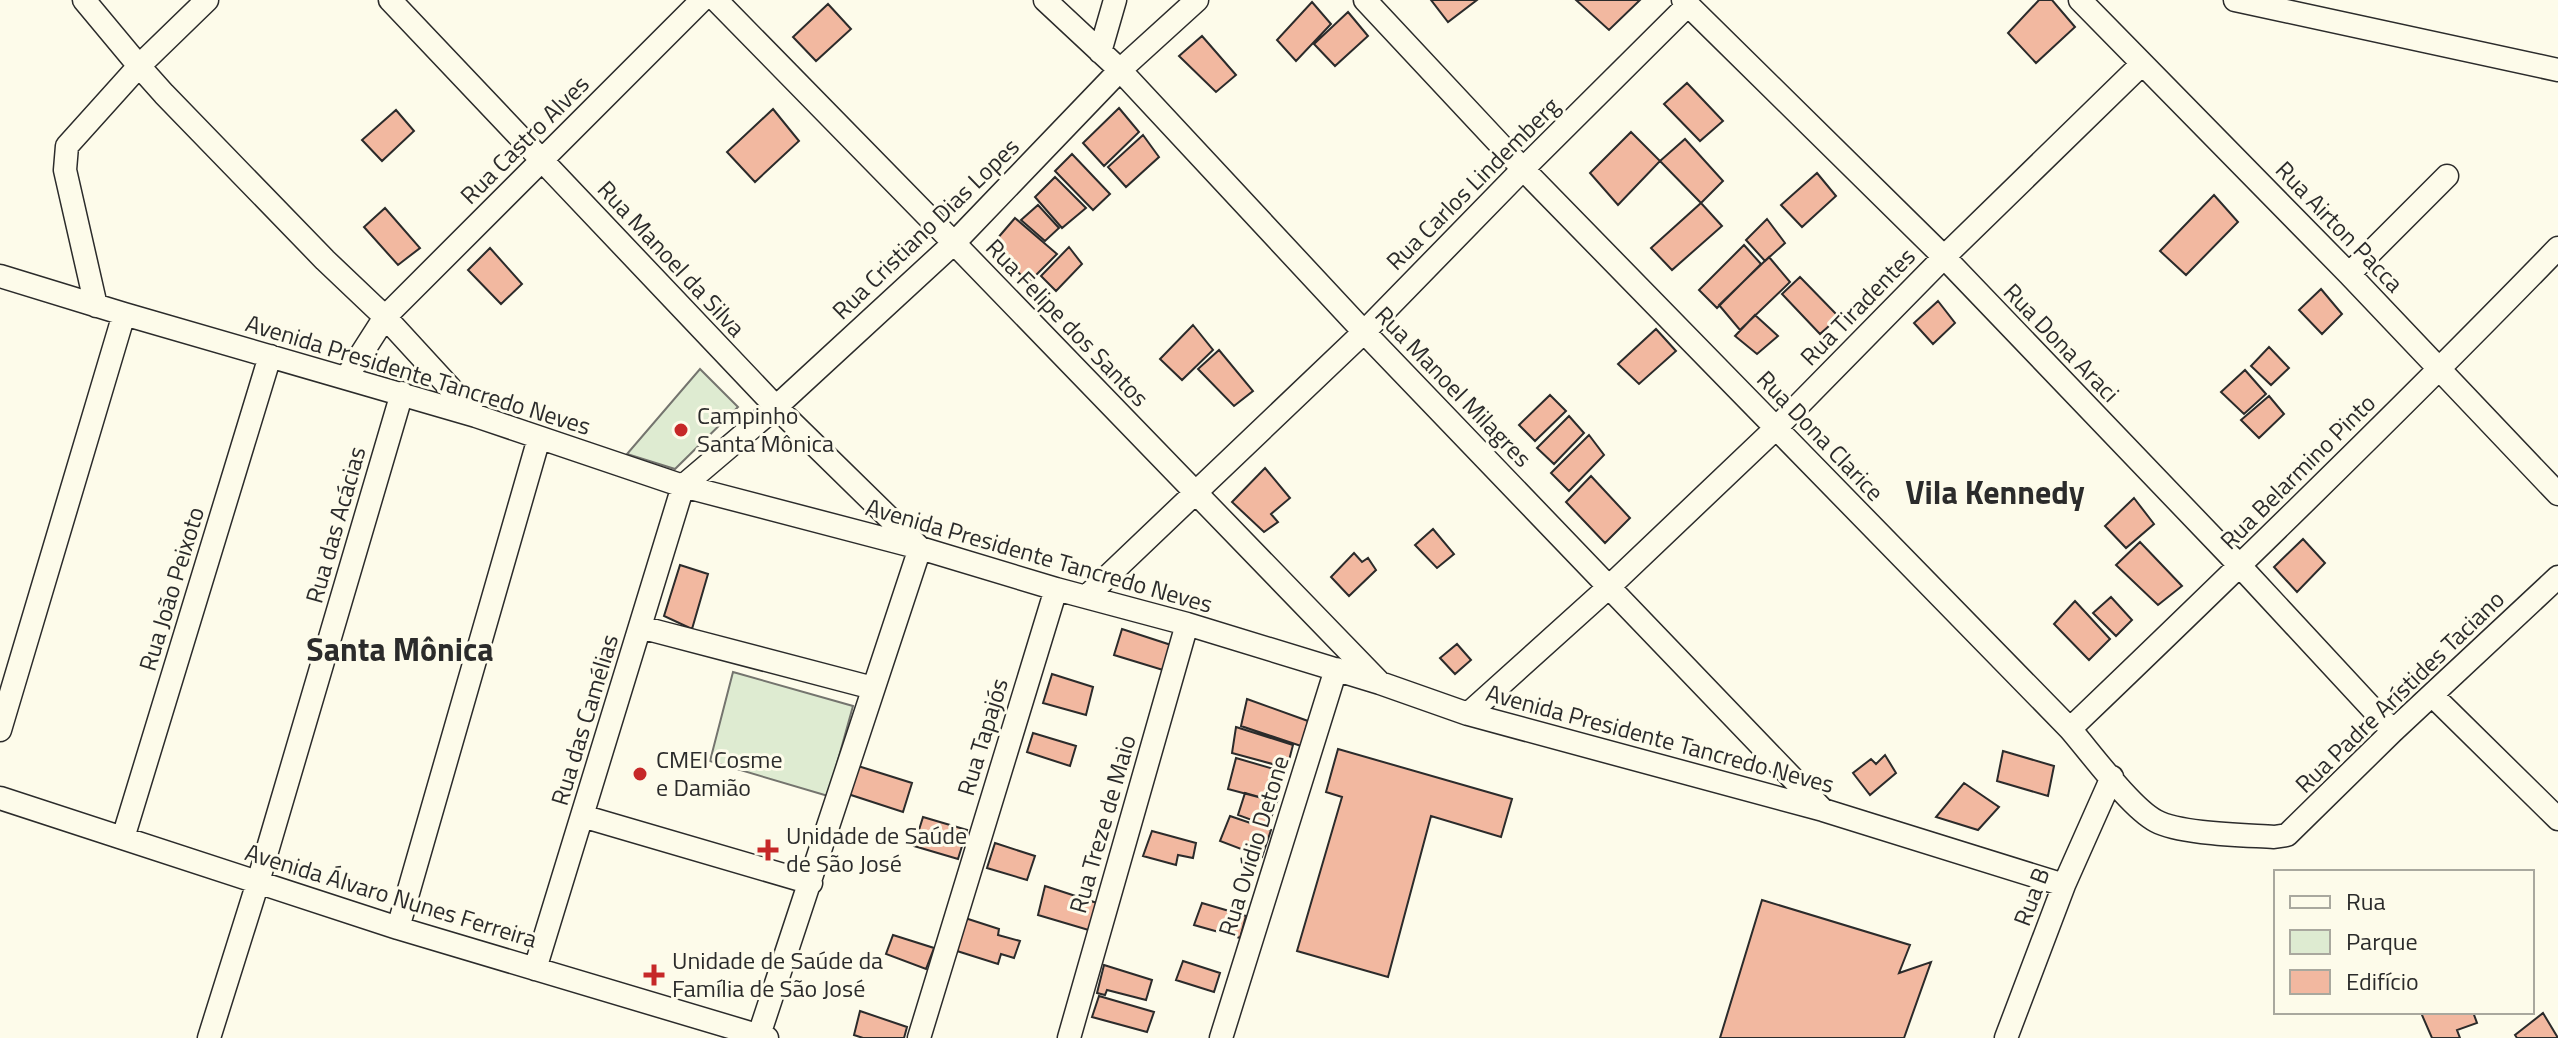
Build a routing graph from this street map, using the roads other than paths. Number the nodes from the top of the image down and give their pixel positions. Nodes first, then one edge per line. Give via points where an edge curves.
1 (84, 0) edge
2 (207, 0) edge
3 (390, 0) edge
4 (702, 0) edge
5 (716, 0) edge
6 (1045, 0) edge
7 (1115, 0) edge
8 (1197, 0) edge
9 (1365, 0) edge
10 (2080, 0) edge
11 (2235, 0) edge
12 (1686, 3) edge
13 (1100, 52) junction
14 (2142, 64) junction
15 (139, 66) junction
16 (1120, 70) junction
17 (2558, 70) edge
18 (542, 160) junction
19 (1523, 169) junction
20 (2447, 176) dead end
21 (954, 243) junction
22 (2558, 248) edge
23 (1944, 257) junction
24 (2349, 274) junction
25 (0, 276) edge
26 (96, 306) junction
27 (124, 314) junction
28 (385, 317) junction
29 (1364, 332) junction
30 (270, 356) junction
31 (2440, 370) junction
32 (346, 378) junction
33 (402, 393) junction
34 (776, 407) junction
35 (476, 416) junction
36 (1776, 428) junction
37 (539, 438) junction
38 (683, 486) junction
39 (1194, 492) junction
40 (2558, 494) edge
41 (920, 548) junction
42 (2240, 566) junction
43 (2558, 577) edge
44 (1610, 586) junction
45 (1056, 589) junction
46 (1086, 597) junction
47 (1187, 624) junction
48 (640, 627) junction
49 (1336, 669) junction
50 (1380, 683) junction
51 (873, 688) junction
52 (2432, 695) junction
53 (1468, 714) junction
54 (2070, 729) junction
55 (0, 730) edge
56 (2393, 731) junction
57 (2112, 777) junction
58 (0, 798) edge
59 (1823, 810) junction
60 (582, 816) junction
61 (2558, 819) edge
62 (2274, 837) joint
63 (123, 838) junction
64 (258, 882) junction
65 (811, 883) junction
66 (2064, 885) junction
67 (398, 928) junction
68 (535, 969) junction
69 (763, 1037) edge
70 (209, 1038) edge
71 (919, 1038) edge
72 (1069, 1038) edge
73 (1221, 1038) edge
74 (2006, 1038) edge

1 - 15 street
2 - 15 street
3 - 18 street, Rua Manoel da Silva
4 - 18 street, Rua Castro Alves
5 - 21 street, Rua Felipe dos Santos
6 - 13 street, Rua Manoel Milagres
7 - 13 street
8 - 16 street, Rua Cristiano Dias Lopes
9 - 19 street, Rua Dona Clarice
10 - 14 street, Rua Airton Pacca
11 - 17 street
12 - 19 street, Rua Carlos Lindemberg
12 - 23 street, Rua Dona Araci
13 - 16 street, Rua Manoel Milagres
14 - 23 street, Rua Tiradentes
14 - 24 street, Rua Airton Pacca
15 - 26 street via 67,146 65,170
15 - 28 street
16 - 21 street, Rua Cristiano Dias Lopes
16 - 29 street, Rua Manoel Milagres
18 - 28 street, Rua Castro Alves
18 - 34 street, Rua Manoel da Silva
19 - 29 street, Rua Carlos Lindemberg
19 - 36 street, Rua Dona Clarice
20 - 24 street
21 - 34 street, Rua Cristiano Dias Lopes
21 - 39 street, Rua Felipe dos Santos
22 - 31 street, Rua Belarmino Pinto
23 - 36 street, Rua Tiradentes
23 - 42 street, Rua Dona Araci
24 - 31 street, Rua Airton Pacca
25 - 26 street, Avenida Presidente Tancredo Neves
26 - 27 street, Avenida Presidente Tancredo Neves
27 - 30 street, Avenida Presidente Tancredo Neves
27 - 55 street
28 - 32 street, Rua Castro Alves
28 - 35 street
29 - 39 street, Rua Carlos Lindemberg
29 - 44 street, Rua Manoel Milagres
30 - 32 street, Avenida Presidente Tancredo Neves
30 - 63 street, Rua João Peixoto
31 - 40 street, Rua Airton Pacca
31 - 42 street, Rua Belarmino Pinto
32 - 33 street, Avenida Presidente Tancredo Neves
33 - 35 street, Avenida Presidente Tancredo Neves
33 - 64 street, Rua das Acácias
34 - 38 street, Rua Cristiano Dias Lopes
34 - 41 street, Rua Manoel da Silva
35 - 37 street, Avenida Presidente Tancredo Neves
36 - 44 street, Rua Tiradentes
36 - 54 street, Rua Dona Clarice
37 - 38 street, Avenida Presidente Tancredo Neves
37 - 67 street
38 - 41 street, Avenida Presidente Tancredo Neves
38 - 48 street, Rua das Camélias
39 - 46 street, Rua Carlos Lindemberg
39 - 50 street, Rua Felipe dos Santos
41 - 45 street, Avenida Presidente Tancredo Neves
41 - 51 street
42 - 54 street, Rua Belarmino Pinto
42 - 56 street, Rua Dona Araci
43 - 52 street, Rua Padre Arístides Taciano
44 - 53 street, Rua Tiradentes
44 - 59 street, Rua Manoel Milagres
45 - 46 street, Avenida Presidente Tancredo Neves
45 - 71 street, Rua Tapajós
46 - 47 street, Avenida Presidente Tancredo Neves
47 - 49 street, Avenida Presidente Tancredo Neves
47 - 72 street, Rua Treze de Maio
48 - 51 street
48 - 60 street, Rua das Camélias
49 - 50 street, Avenida Presidente Tancredo Neves
49 - 73 street, Rua Ovídio Detone
50 - 53 street, Avenida Presidente Tancredo Neves
51 - 65 street
52 - 56 street, Rua Padre Arístides Taciano
52 - 61 street
53 - 59 street, Avenida Presidente Tancredo Neves
54 - 57 street, Rua Dona Clarice
56 - 62 street, Rua Padre Arístides Taciano via 2299,825
57 - 62 street, Rua Dona Clarice via 2156,822
57 - 66 street, Rua B
58 - 63 street, Avenida Álvaro Nunes Ferreira
59 - 66 street, Avenida Presidente Tancredo Neves
60 - 65 street
60 - 68 street, Rua das Camélias
63 - 64 street, Avenida Álvaro Nunes Ferreira
64 - 67 street, Avenida Álvaro Nunes Ferreira
64 - 70 street, Rua das Acácias
65 - 69 street
66 - 74 street, Rua B
67 - 68 street, Avenida Álvaro Nunes Ferreira
68 - 69 street, Avenida Álvaro Nunes Ferreira

